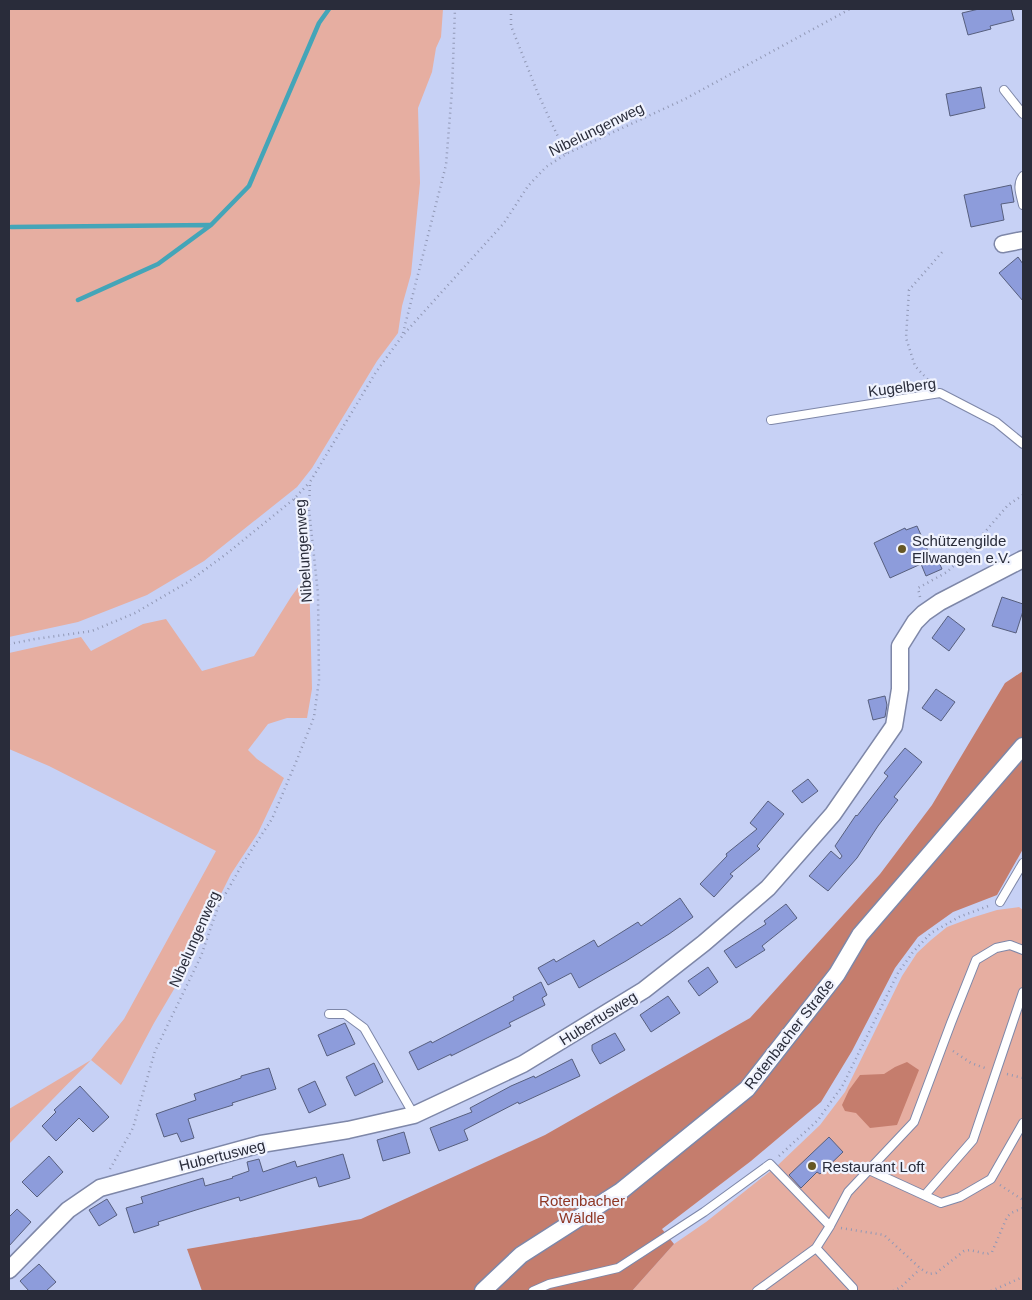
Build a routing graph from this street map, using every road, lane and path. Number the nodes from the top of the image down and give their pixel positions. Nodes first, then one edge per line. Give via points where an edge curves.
1 (455, 9) edge
2 (511, 9) edge
3 (850, 9) edge
4 (1004, 90) dead end
5 (1023, 114) edge
6 (566, 154) junction
7 (1023, 176) edge
8 (1023, 206) edge
9 (1023, 240) edge
10 (1003, 244) dead end
11 (944, 250) dead end
12 (403, 334) junction
13 (940, 393) junction
14 (771, 420) dead end
15 (1023, 444) edge
16 (310, 482) junction
17 (1023, 495) edge
18 (294, 499) junction
19 (309, 510) junction
20 (1023, 559) edge
21 (924, 613) junction
22 (9, 644) edge
23 (1023, 746) edge
24 (1023, 863) edge
25 (1000, 902) joint
26 (1023, 950) edge
27 (1023, 992) edge
28 (330, 1014) dead end
29 (943, 1045) junction
30 (995, 1071) junction
31 (1023, 1078) edge
32 (414, 1115) junction
33 (1023, 1123) edge
34 (770, 1164) junction
35 (869, 1170) junction
36 (991, 1179) junction
37 (100, 1188) junction
38 (924, 1195) junction
39 (1023, 1200) edge
40 (1023, 1208) edge
41 (830, 1226) junction
42 (816, 1248) junction
43 (921, 1269) junction
44 (9, 1270) edge
45 (1023, 1277) edge
46 (484, 1291) edge
47 (533, 1291) edge
48 (756, 1291) edge
49 (853, 1291) edge
50 (893, 1291) edge
51 (992, 1291) edge

1 - 12 path via 446,165
2 - 6 path via 511,26 538,96
3 - 6 path, Nibelungenweg via 685,99
4 - 5 lane
6 - 12 path, Nibelungenweg via 546,167 528,186 504,223
7 - 8 lane via 1019,188
9 - 10 street
11 - 13 path via 909,290 906,338 915,366
12 - 16 path, Nibelungenweg via 376,372
13 - 14 lane, Kugelberg
13 - 15 lane, Kugelberg via 996,422
16 - 18 path
16 - 19 path, Nibelungenweg
17 - 21 path via 1008,505 947,572 918,588
18 - 19 path
18 - 22 path via 203,572 135,613 92,631
19 - 37 path, Nibelungenweg via 318,594 319,680 314,716 272,819 218,907 201,956 156,1051 132,1128
20 - 21 street, Hubertusweg
21 - 32 street, Hubertusweg via 900,646 900,689 894,726 833,814 768,888 644,990 522,1064
23 - 46 street, Rotenbacher Straße via 860,935 837,974 748,1089 621,1191 521,1255
24 - 25 lane
25 - 34 path via 931,933 913,952 898,973 843,1085 818,1120
26 - 29 lane via 1010,945 996,948 976,960
27 - 30 lane
28 - 32 lane via 344,1014 364,1028
29 - 30 path via 971,1063
29 - 35 lane via 914,1122
30 - 31 path
30 - 38 lane via 973,1140
32 - 37 street, Hubertusweg via 261,1144
33 - 36 lane
34 - 41 lane
34 - 47 lane via 618,1268 549,1284
35 - 38 lane
35 - 41 lane via 848,1192
36 - 38 lane via 960,1197 941,1202
36 - 39 path
37 - 44 street, Hubertusweg via 68,1210
40 - 43 path via 1007,1217 992,1252 964,1251 936,1273 929,1274
41 - 42 lane
41 - 43 path via 884,1235
42 - 48 lane
42 - 49 lane
43 - 50 path
45 - 51 path

